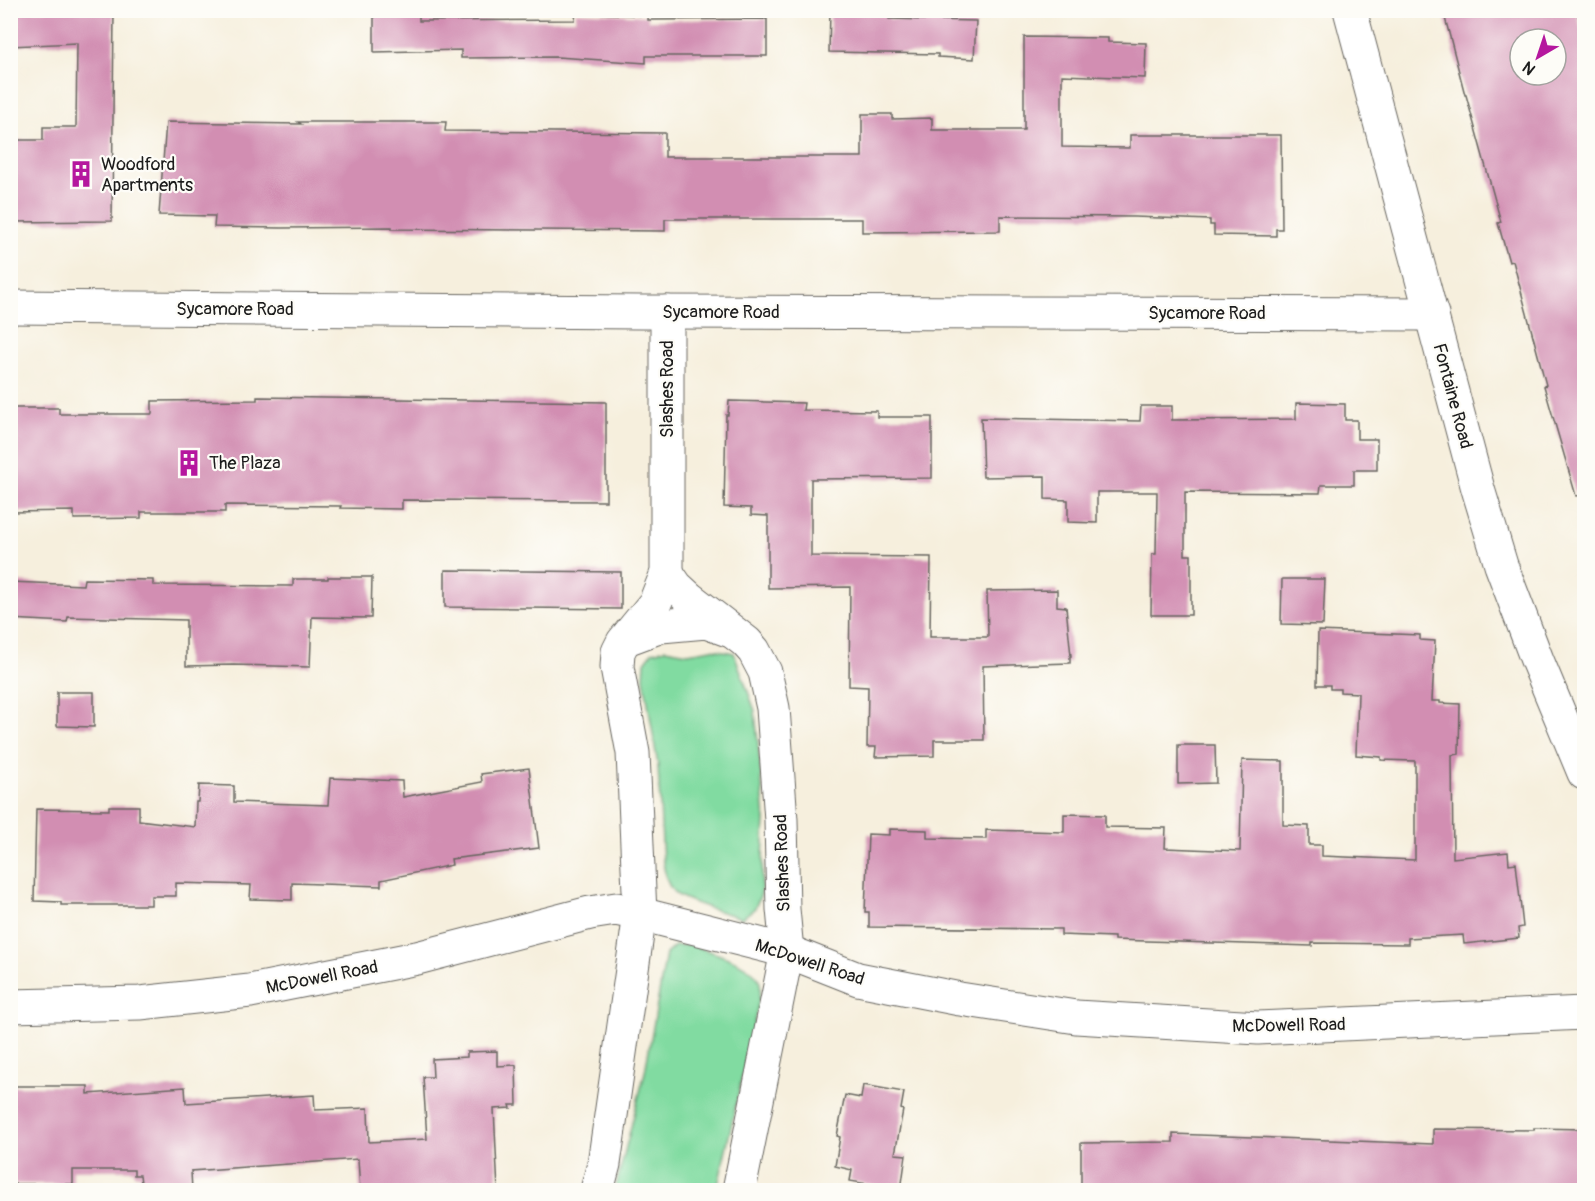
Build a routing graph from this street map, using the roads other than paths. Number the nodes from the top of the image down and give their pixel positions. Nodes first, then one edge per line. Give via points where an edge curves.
1 (1350, 10) edge
2 (10, 308) edge
3 (667, 312) junction
4 (1432, 314) junction
5 (667, 573) junction
6 (730, 630) junction
7 (626, 639) junction
8 (1584, 773) edge
9 (640, 914) junction
10 (787, 951) junction
11 (10, 1006) edge
12 (1584, 1013) edge
13 (597, 1191) edge
14 (740, 1191) edge

1 - 4 street, Fontaine Road
2 - 3 street, Sycamore Road
3 - 4 street, Sycamore Road
3 - 5 street, Slashes Road
4 - 8 street, Fontaine Road via 1501,565
5 - 6 street, Slashes Road via 676,586
5 - 7 street, Slashes Road via 655,603
6 - 7 street via 706,622 661,626
6 - 10 street, Slashes Road via 754,651 765,672 773,708
7 - 9 street, Slashes Road via 618,652 617,667 633,753
9 - 10 street, McDowell Road
9 - 11 street, McDowell Road via 616,909 590,913 417,958 250,992 140,1003
9 - 13 street, Slashes Road
10 - 12 street, McDowell Road via 858,979 1076,1017 1258,1028
10 - 14 street, Slashes Road

